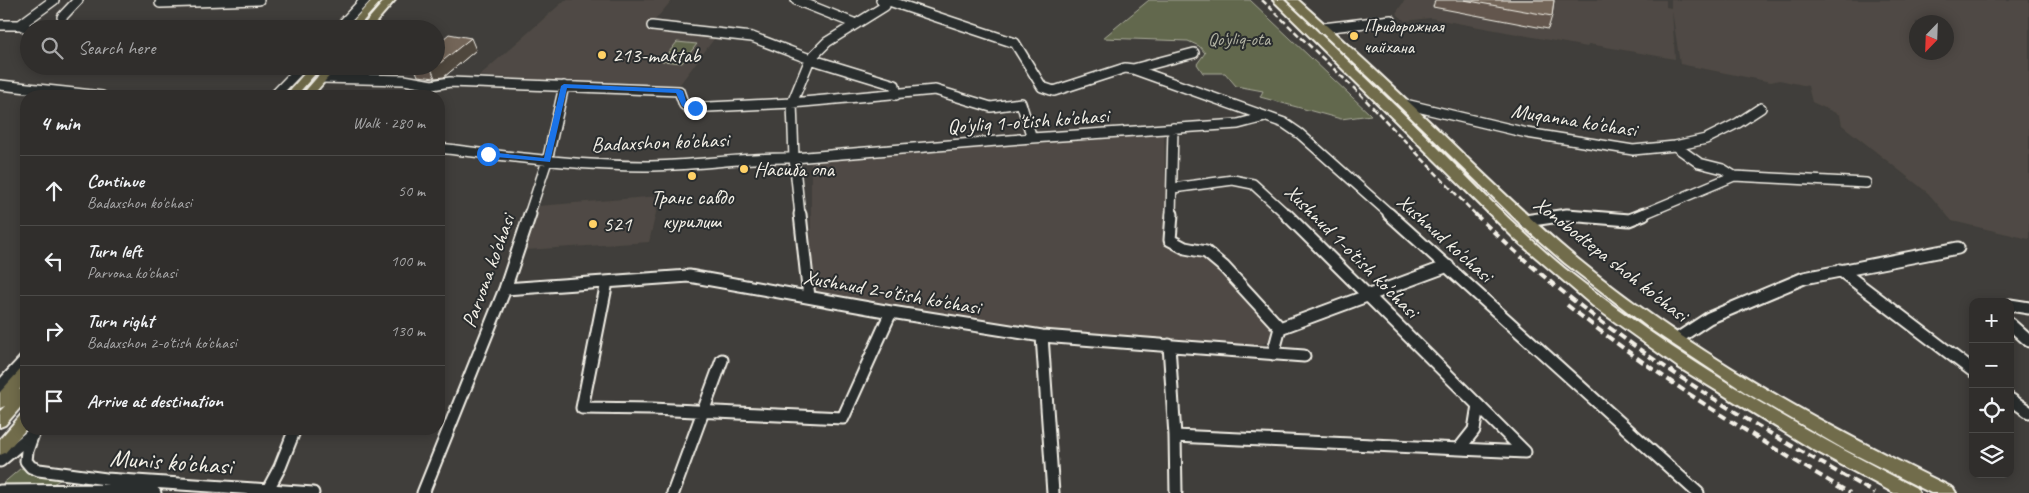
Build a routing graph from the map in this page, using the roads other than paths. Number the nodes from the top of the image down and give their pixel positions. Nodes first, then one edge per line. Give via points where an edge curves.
1 (54, 0) edge
2 (78, 0) edge
3 (259, 0) edge
4 (365, 0) edge
5 (377, 0) edge
6 (390, 0) edge
7 (796, 0) edge
8 (882, 0) edge
9 (886, 0) edge
10 (1278, 0) edge
11 (1292, 0) edge
12 (160, 3) dead end
13 (62, 17) dead end
14 (27, 20) edge
15 (346, 20) edge
16 (359, 20) edge
17 (373, 20) edge
18 (1391, 20) dead end
19 (856, 24) junction
20 (0, 25) edge
21 (20, 25) edge
22 (652, 26) dead end
23 (1316, 29) junction
24 (1194, 52) dead end
25 (810, 59) junction
26 (1136, 67) junction
27 (294, 75) edge
28 (309, 75) edge
29 (325, 75) edge
30 (322, 78) junction
31 (0, 86) edge
32 (564, 86) junction
33 (41, 90) edge
34 (280, 90) edge
35 (295, 90) edge
36 (311, 90) edge
37 (896, 95) junction
38 (792, 103) junction
39 (1405, 104) junction
40 (1761, 108) dead end
41 (1265, 118) junction
42 (1172, 128) junction
43 (1032, 138) junction
44 (1675, 146) junction
45 (445, 150) edge
46 (794, 158) junction
47 (547, 161) junction
48 (1734, 176) junction
49 (1866, 184) dead end
50 (1173, 188) junction
51 (1525, 221) junction
52 (1958, 248) dead end
53 (1448, 266) junction
54 (1840, 270) junction
55 (607, 282) junction
56 (505, 289) junction
57 (1369, 296) junction
58 (809, 297) junction
59 (2014, 306) edge
60 (2029, 308) edge
61 (891, 312) junction
62 (1280, 328) junction
63 (2014, 328) edge
64 (1042, 336) junction
65 (1676, 339) junction
66 (2029, 341) edge
67 (1169, 345) junction
68 (1273, 354) junction
69 (1304, 356) dead end
70 (722, 360) dead end
71 (20, 366) edge
72 (1969, 368) edge
73 (20, 380) edge
74 (0, 388) edge
75 (20, 399) edge
76 (2014, 401) edge
77 (0, 402) edge
78 (1478, 405) junction
79 (703, 411) junction
80 (2029, 412) edge
81 (0, 421) edge
82 (20, 426) edge
83 (32, 435) edge
84 (35, 435) edge
85 (293, 435) edge
86 (1176, 436) junction
87 (0, 449) edge
88 (1459, 449) junction
89 (0, 462) edge
90 (0, 492) edge
91 (267, 492) edge
92 (155, 493) edge
93 (313, 493) edge
94 (423, 493) edge
95 (672, 493) edge
96 (1053, 493) edge
97 (1176, 493) edge
98 (1698, 493) edge
99 (1910, 493) edge
100 (1947, 493) edge

1 - 14 street
2 - 13 street
3 - 12 street
4 - 15 street
5 - 16 main road
6 - 17 main road
7 - 19 street
8 - 19 street via 885,6
9 - 26 street via 1015,43 1042,87 1054,91
10 - 23 highway, Xonobodtepa shoh ko'chasi
11 - 23 highway, Xonobodtepa shoh ko'chasi
18 - 23 street
19 - 25 street via 827,42
20 - 21 street
22 - 25 street via 752,37
23 - 39 highway, Xonobodtepa shoh ko'chasi
23 - 99 highway, Xonobodtepa shoh ko'chasi via 1516,233 1576,284 1724,388
24 - 26 street
25 - 37 street via 894,84
25 - 38 street
26 - 41 street, Xushnud ko'chasi
27 - 34 street
28 - 35 main road
29 - 30 main road
30 - 32 street via 404,80 432,85 450,82
30 - 36 main road
31 - 33 street
32 - 38 street via 679,91 688,108
32 - 47 street, Parvona ko'chasi
37 - 38 street
37 - 43 street via 936,90 991,107 1021,103
38 - 46 street
39 - 44 street, Muqanna ko'chasi via 1527,133 1633,150
39 - 51 highway, Xonobodtepa shoh ko'chasi
40 - 44 street, Muqanna ko'chasi via 1738,124 1706,139
41 - 42 street, Qo'yliq 1-o'tish ko'chasi via 1238,124
41 - 53 street, Xushnud ko'chasi via 1284,123 1300,134
42 - 43 street, Qo'yliq 1-o'tish ko'chasi
42 - 50 street
43 - 46 street, Qo'yliq 1-o'tish ko'chasi
44 - 48 street via 1699,163 1723,169
45 - 47 street, Badaxshon ko'chasi
46 - 47 street, Badaxshon ko'chasi via 757,157 648,166
46 - 58 street
47 - 56 street, Parvona ko'chasi
48 - 49 street
48 - 51 street via 1629,220 1567,215
50 - 57 street, Xushnud 1-o'tish ko'chasi via 1233,180 1253,184
50 - 62 street via 1170,240 1185,248 1206,252
51 - 65 highway, Xonobodtepa shoh ko'chasi via 1597,281
52 - 54 street
53 - 57 street
53 - 98 street, Xushnud ko'chasi
54 - 65 street via 1804,278 1730,309
54 - 72 street
55 - 56 street, Xushnud 2-o'tish ko'chasi
55 - 58 street, Xushnud 2-o'tish ko'chasi via 688,276
55 - 79 street via 582,408
56 - 94 street, Parvona ko'chasi
57 - 62 street
57 - 78 street, Xushnud 1-o'tish ko'chasi
58 - 61 street, Xushnud 2-o'tish ko'chasi
59 - 60 street
61 - 64 street, Xushnud 2-o'tish ko'chasi
61 - 79 street via 843,418
62 - 68 street
63 - 66 street
64 - 67 street, Xushnud 2-o'tish ko'chasi
64 - 96 street
65 - 100 highway, Xonobodtepa shoh ko'chasi via 1805,419
67 - 68 street, Xushnud 2-o'tish ko'chasi
67 - 86 street
68 - 69 street, Xushnud 2-o'tish ko'chasi
70 - 79 street
71 - 74 street
73 - 77 main road
75 - 81 main road
76 - 80 street
78 - 88 street via 1478,419 1470,439
78 - 88 street, Xushnud 1-o'tish ko'chasi via 1525,452
79 - 95 street
82 - 87 main road
83 - 89 street
84 - 91 street, Munis ko'chasi via 26,461 39,470 106,479
85 - 91 street
86 - 88 street, Xushnud 1-o'tish ko'chasi
86 - 97 street
90 - 92 street, Munis ko'chasi via 110,490
91 - 93 street, Munis ko'chasi

